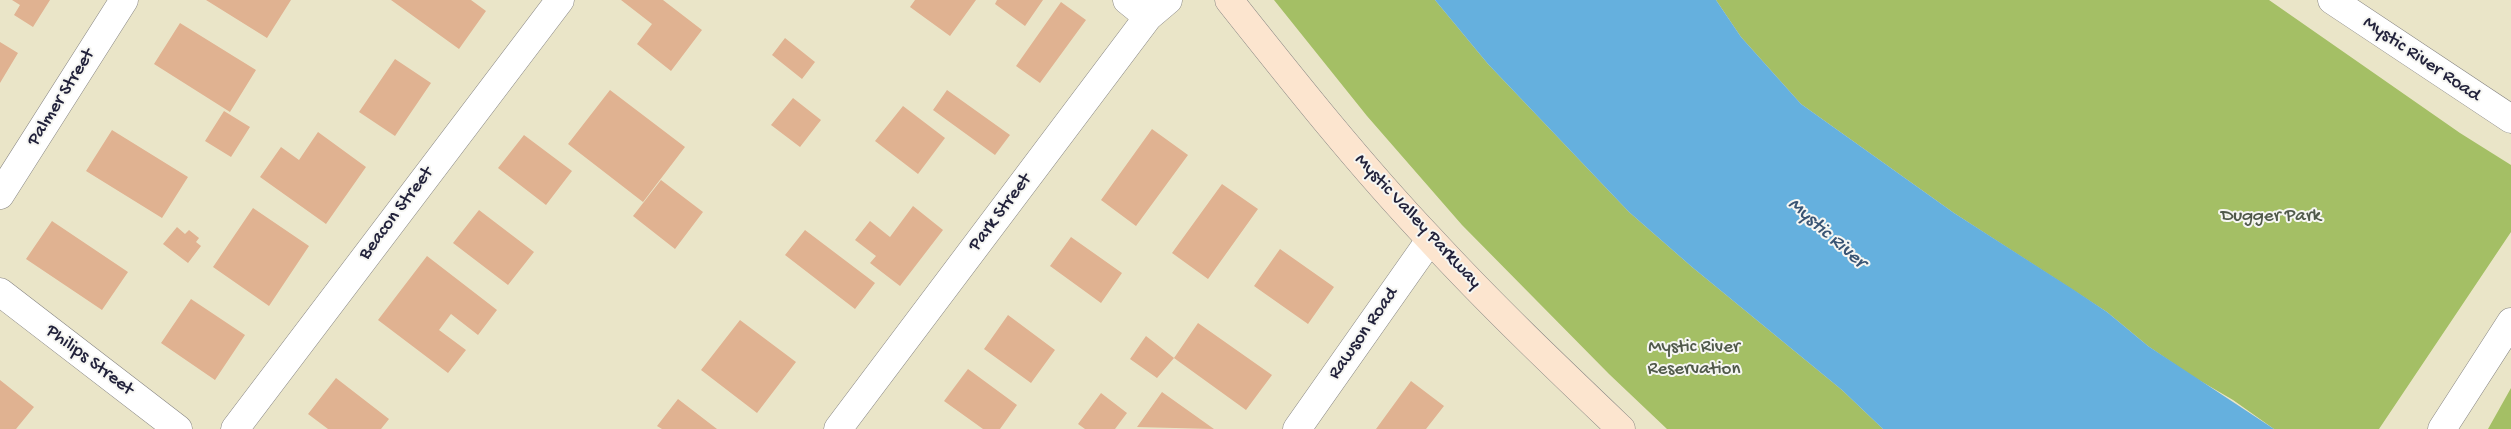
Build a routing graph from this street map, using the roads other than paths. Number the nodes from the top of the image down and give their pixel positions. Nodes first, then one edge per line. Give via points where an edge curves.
1 (124, 0) edge
2 (560, 0) edge
3 (1128, 0) edge
4 (1229, 0) edge
5 (2332, 0) edge
6 (1158, 9) edge
7 (2511, 119) edge
8 (0, 195) edge
9 (1430, 240) junction
10 (0, 292) edge
11 (2511, 322) edge
12 (178, 429) edge
13 (235, 429) edge
14 (838, 429) edge
15 (1297, 429) edge
16 (1621, 429) edge
17 (2442, 429) edge

1 - 8 street, Palmer Street
2 - 13 street, Beacon Street
3 - 6 street
4 - 9 main road, Mystic Valley Parkway via 1352,151
5 - 7 street, Mystic River Road
6 - 14 street, Park Street
9 - 15 street, Rawson Road
9 - 16 main road, Mystic Valley Parkway via 1528,341
10 - 12 street, Philips Street
11 - 17 street

